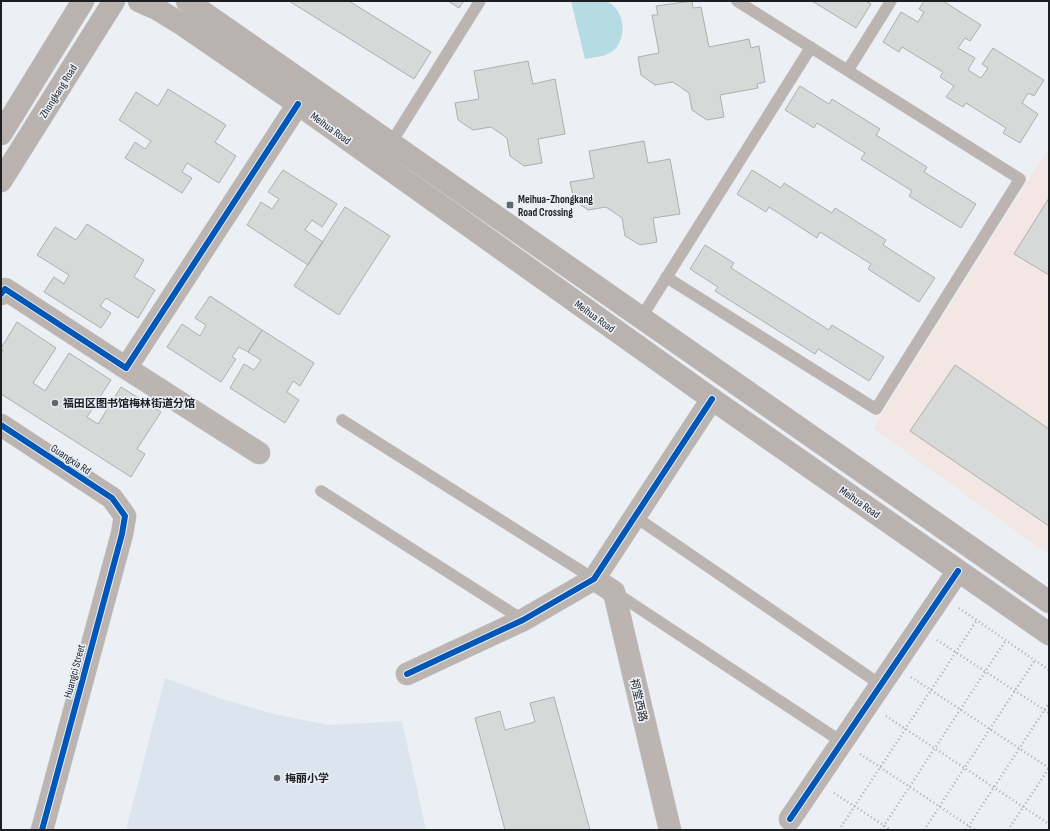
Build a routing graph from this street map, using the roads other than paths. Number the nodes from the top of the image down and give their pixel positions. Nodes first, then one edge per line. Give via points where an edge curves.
1 (83, 1) edge
2 (114, 1) edge
3 (139, 1) edge
4 (187, 1) edge
5 (480, 1) edge
6 (737, 1) edge
7 (891, 1) edge
8 (810, 47) junction
9 (848, 70) junction
10 (298, 104) junction
11 (1, 134) edge
12 (391, 143) junction
13 (1, 181) edge
14 (666, 277) junction
15 (1, 294) edge
16 (641, 318) junction
17 (126, 368) junction
18 (712, 399) junction
19 (342, 420) dead end
20 (1, 425) edge
21 (259, 454) dead end
22 (321, 492) dead end
23 (125, 516) joint
24 (634, 516) junction
25 (958, 571) junction
26 (594, 579) junction
27 (614, 592) junction
28 (1049, 602) edge
29 (523, 620) junction
30 (1049, 634) edge
31 (407, 674) dead end
32 (881, 685) junction
33 (842, 742) junction
34 (790, 819) dead end
35 (42, 830) edge
36 (670, 830) edge

1 - 11 main road
2 - 13 main road, Zhongkang Road
3 - 10 main road, Meihua Road via 183,25
4 - 12 main road, Meihua Road
5 - 12 lane
6 - 8 lane
7 - 9 lane
8 - 9 lane
8 - 14 lane
9 - 14 lane via 1020,178 876,409
10 - 17 street
10 - 18 main road, Meihua Road
12 - 16 main road, Meihua Road
14 - 16 lane
15 - 17 street via 4,289
16 - 28 main road, Meihua Road
17 - 21 street
18 - 24 street
18 - 25 main road, Meihua Road
19 - 26 lane
20 - 23 street, Guangxia Rd via 112,498
22 - 29 lane
23 - 35 street, Huangci Street
24 - 26 street
24 - 32 lane
25 - 30 main road, Meihua Road
25 - 32 street
26 - 27 street
26 - 29 street
27 - 33 lane
27 - 36 street, 祠堂西路
29 - 31 street
32 - 33 street
33 - 34 street

